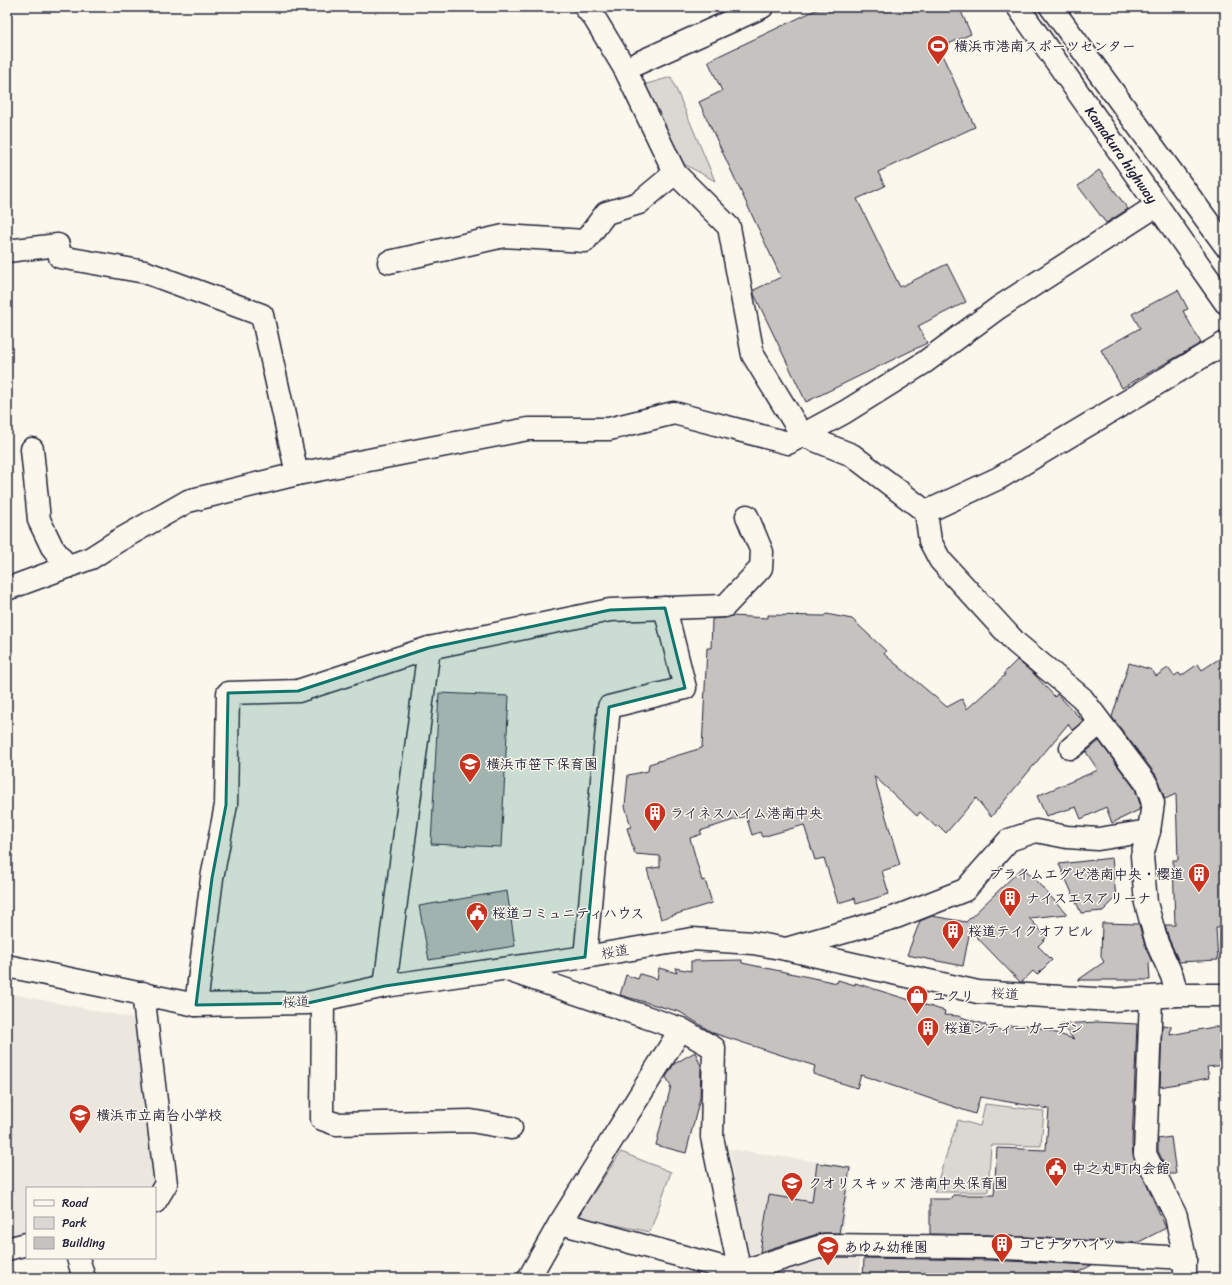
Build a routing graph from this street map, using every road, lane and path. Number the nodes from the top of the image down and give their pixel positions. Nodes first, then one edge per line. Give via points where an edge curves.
1 (585, 7) edge
2 (762, 7) edge
3 (1018, 7) edge
4 (1051, 7) edge
5 (625, 69) junction
6 (675, 174) junction
7 (1156, 206) junction
8 (1225, 245) edge
9 (7, 251) edge
10 (389, 262) dead end
11 (1225, 302) edge
12 (1225, 343) edge
13 (802, 435) junction
14 (32, 448) dead end
15 (297, 474) junction
16 (926, 512) junction
17 (747, 516) dead end
18 (68, 567) junction
19 (7, 590) edge
20 (666, 608) junction
21 (429, 648) junction
22 (1100, 723) junction
23 (1071, 748) dead end
24 (1149, 831) junction
25 (786, 948) junction
26 (585, 957) junction
27 (7, 966) edge
28 (505, 969) junction
29 (384, 986) junction
30 (143, 993) junction
31 (1177, 995) junction
32 (1225, 995) edge
33 (1151, 998) junction
34 (323, 1000) junction
35 (196, 1005) junction
36 (681, 1029) junction
37 (511, 1128) dead end
38 (156, 1200) edge
39 (560, 1223) junction
40 (26, 1244) edge
41 (7, 1249) edge
42 (78, 1259) edge
43 (1185, 1268) edge
44 (740, 1275) edge
45 (84, 1278) edge
46 (529, 1278) edge

1 - 5 street
2 - 5 street
3 - 7 street, Kamakura highway
4 - 8 street
5 - 6 street
6 - 10 street via 639,203 606,214 585,241 504,236
6 - 13 street via 730,227 753,355
7 - 11 street, Kamakura highway
7 - 13 street via 998,308 925,362
9 - 15 street via 58,246 60,257 145,272 262,315
12 - 16 street via 999,478
13 - 15 street via 788,443 674,413 609,429 528,429
13 - 16 street via 852,455
14 - 18 street via 40,520 52,547
15 - 18 street via 188,501 91,558
16 - 22 street via 930,541 940,560 1016,643 1082,698
17 - 20 street via 762,552 761,568 725,606
18 - 19 street
20 - 21 street via 610,610
20 - 26 street via 685,688 609,707
21 - 29 street
21 - 35 street via 298,691 228,693 226,805 212,878
22 - 23 street
22 - 24 street via 1146,782 1153,803
24 - 25 street via 1098,839 1036,831 1009,840 965,890 896,917
24 - 31 street via 1142,856 1146,903 1157,943 1172,976
25 - 26 street, 桜道 via 753,942 692,939
25 - 33 street, 桜道 via 978,992 1111,1000
26 - 28 street, 桜道
27 - 30 street, 桜道
28 - 29 street, 桜道
28 - 36 street
29 - 34 street, 桜道
30 - 35 street, 桜道
30 - 38 street via 166,1184
31 - 32 street, 桜道
31 - 33 street, 桜道
33 - 43 street via 1145,1154 1176,1216
34 - 35 street, 桜道 via 308,1003
34 - 37 street via 322,1119 336,1124 471,1121
36 - 39 street
36 - 44 street via 714,1048 712,1137
39 - 44 street
39 - 46 street
40 - 41 street
42 - 45 street
43 - 44 street via 987,1247 825,1244

